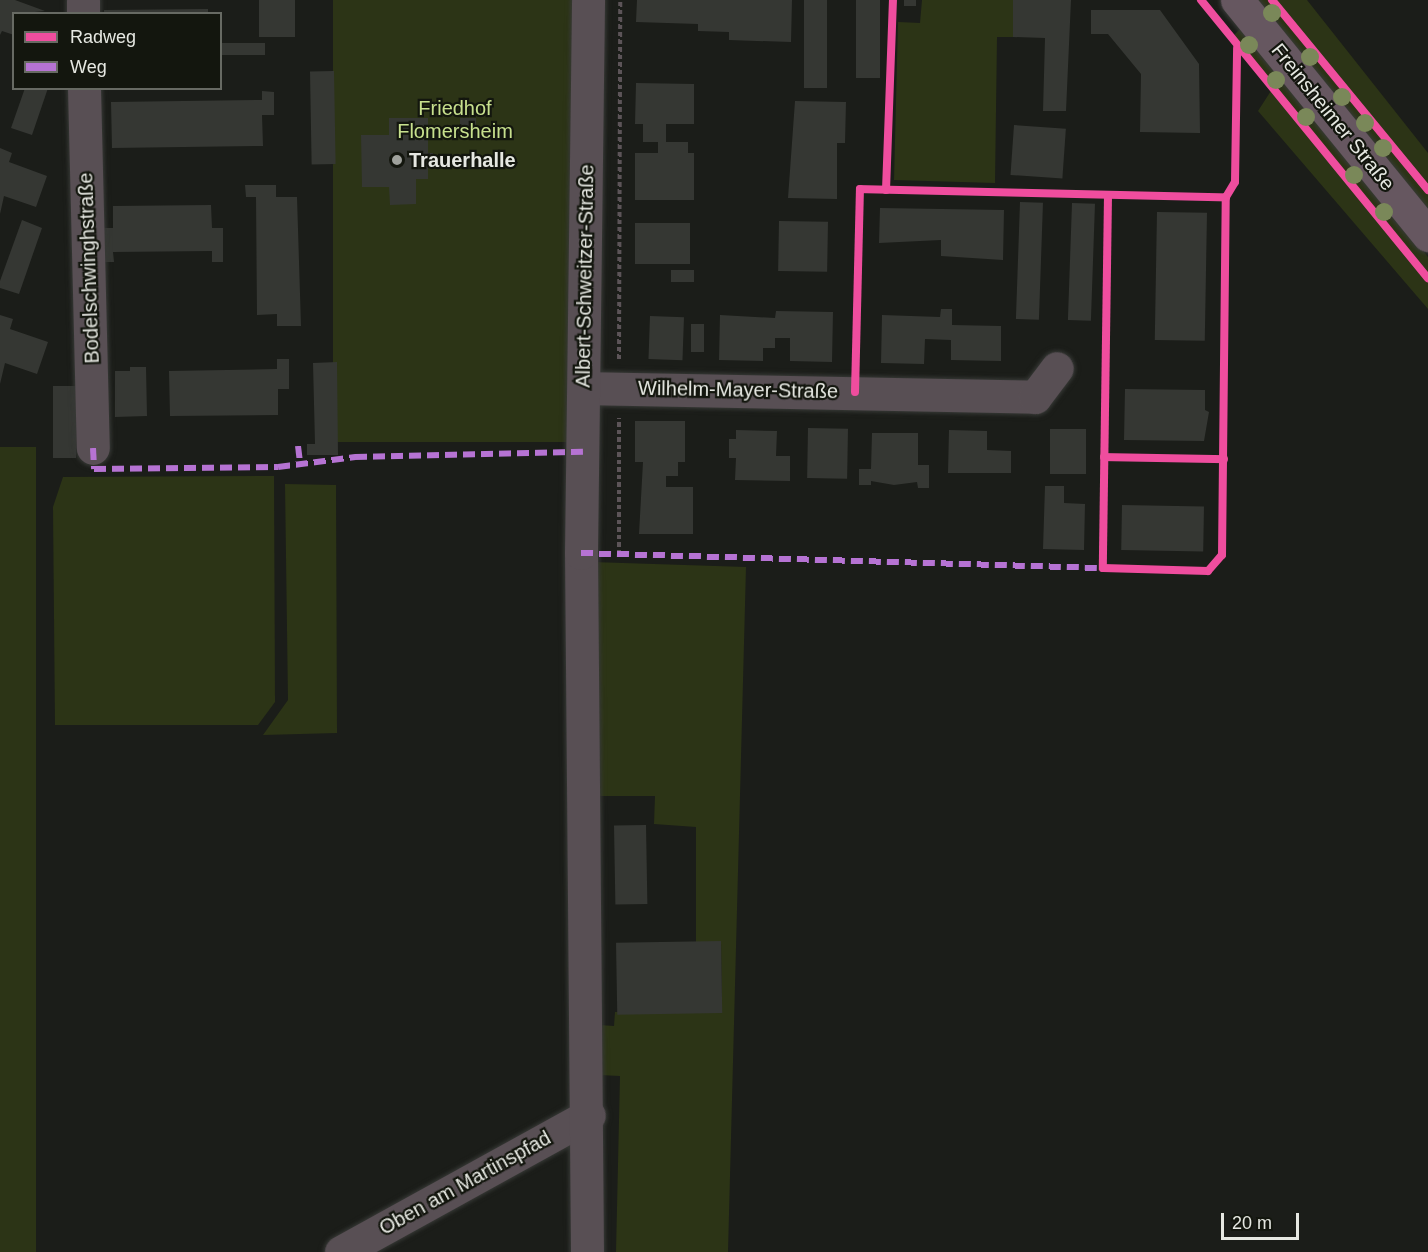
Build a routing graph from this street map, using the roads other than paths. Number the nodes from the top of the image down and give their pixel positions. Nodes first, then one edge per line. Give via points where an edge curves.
1 (588, 0) edge
2 (1237, 0) edge
3 (84, 90) edge
4 (1428, 235) edge
5 (1057, 368) dead end
6 (584, 388) junction
7 (93, 448) dead end
8 (589, 1115) junction
9 (341, 1252) edge
10 (587, 1252) edge

1 - 6 street, Albert-Schweitzer-Straße
2 - 4 main road, Freinsheimer Straße
3 - 7 street, Bodelschwinghstraße
5 - 6 street, Wilhelm-Mayer-Straße via 1035,397
6 - 8 street, Albert-Schweitzer-Straße via 581,553
8 - 9 street, Oben am Martinspfad
8 - 10 street, Albert-Schweitzer-Straße

